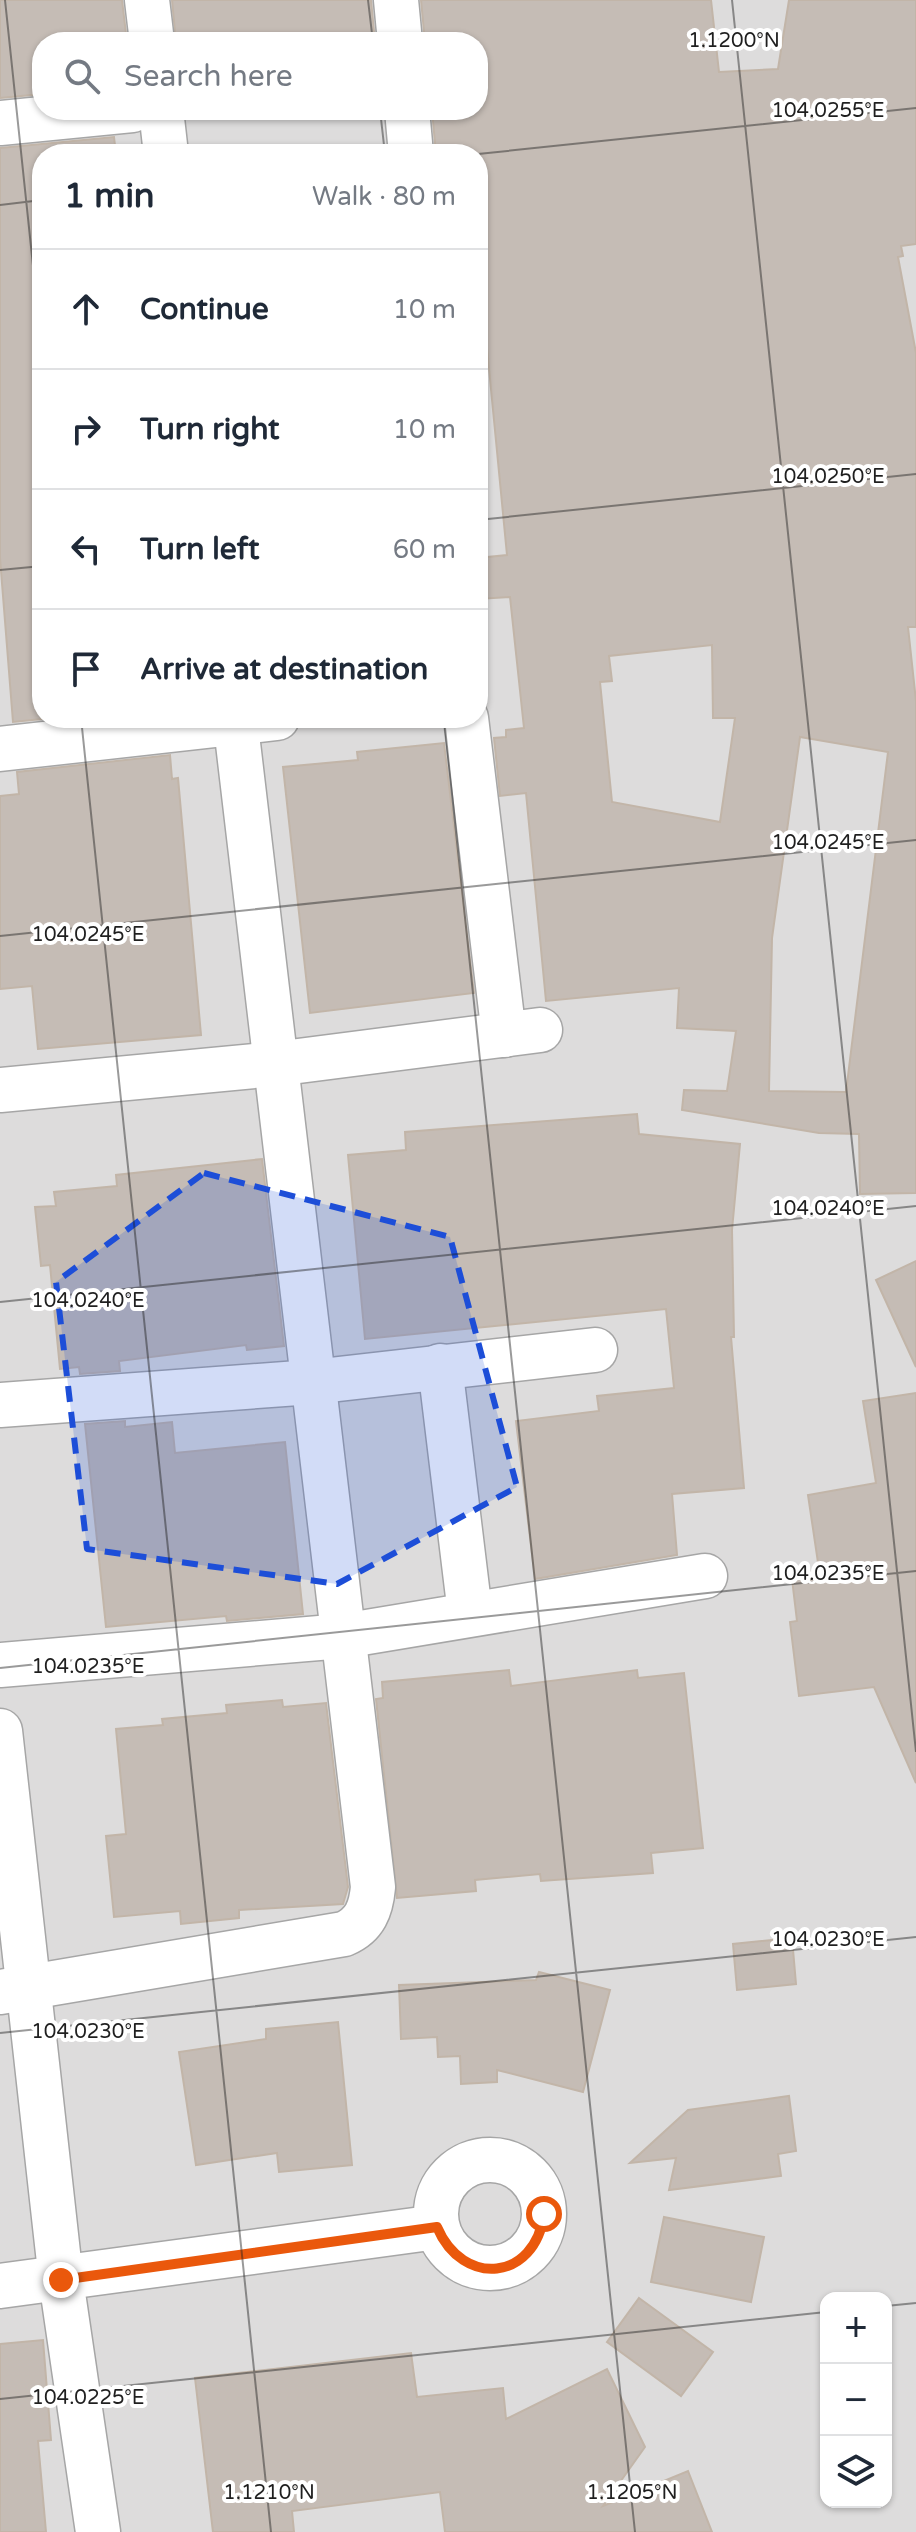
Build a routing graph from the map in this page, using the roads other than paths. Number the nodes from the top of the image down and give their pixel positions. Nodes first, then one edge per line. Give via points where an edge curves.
1 (147, 0) edge
2 (396, 0) edge
3 (151, 32) edge
4 (399, 32) edge
5 (32, 120) edge
6 (162, 120) edge
7 (408, 120) edge
8 (0, 123) edge
9 (165, 144) edge
10 (410, 144) edge
11 (180, 728) edge
12 (250, 728) edge
13 (468, 728) edge
14 (0, 749) edge
15 (275, 1064) junction
16 (0, 1090) edge
17 (595, 1350) dead end
18 (440, 1366) junction
19 (312, 1382) junction
20 (0, 1405) edge
21 (705, 1576) dead end
22 (470, 1613) junction
23 (343, 1636) junction
24 (0, 1665) edge
25 (0, 1731) edge
26 (14, 1990) edge
27 (437, 2227) dead end
28 (61, 2280) junction
29 (0, 2286) edge
30 (98, 2532) edge

1 - 3 street
2 - 4 street
5 - 8 street
6 - 9 street
7 - 10 street
11 - 14 street
12 - 15 street
13 - 15 street via 522,1032
15 - 16 street
15 - 19 street
17 - 18 street
18 - 19 street
18 - 22 street
19 - 20 street
19 - 23 street
21 - 22 street
22 - 23 street
23 - 24 street
23 - 26 street via 373,1887 366,1917 357,1929
25 - 26 street
26 - 28 street
27 - 28 street
28 - 29 street
28 - 30 street

